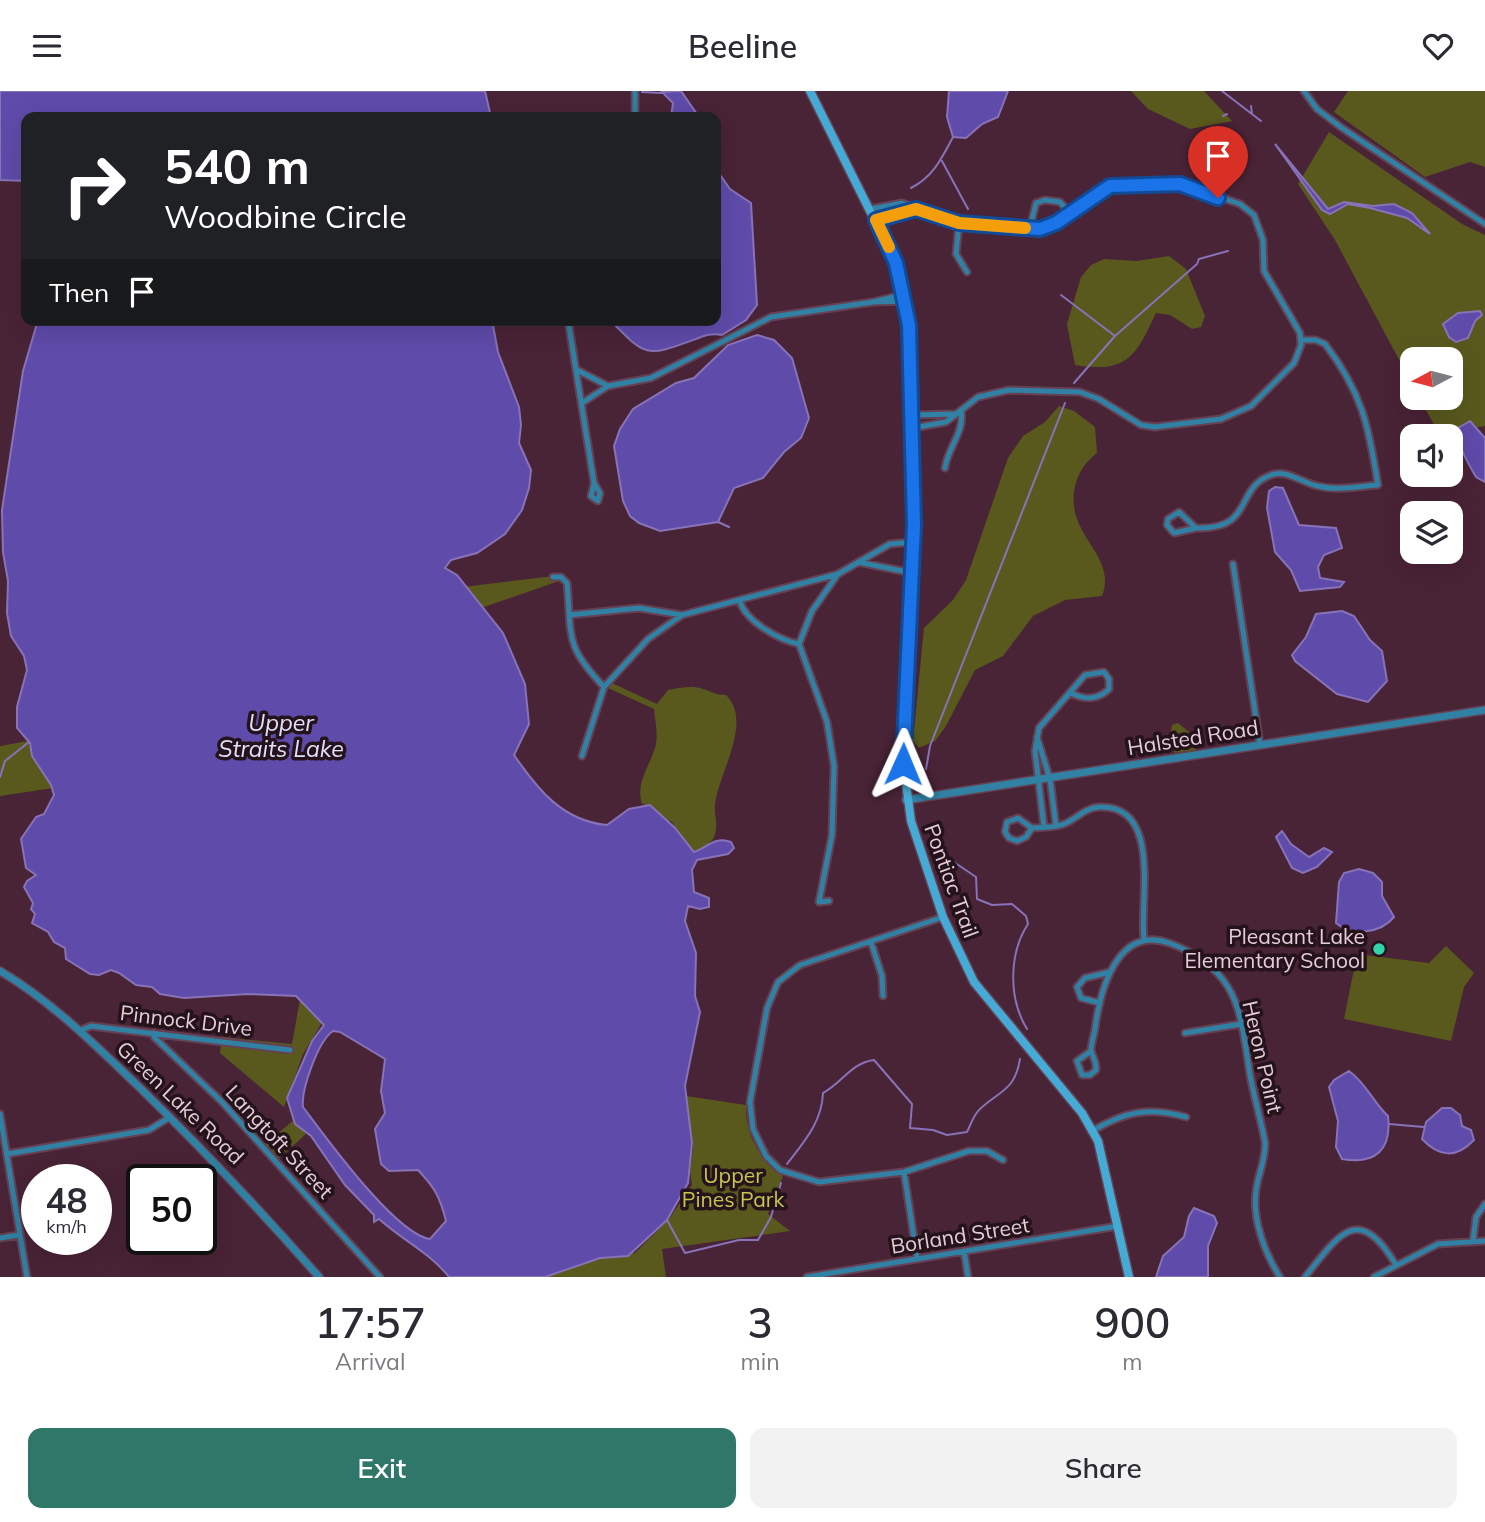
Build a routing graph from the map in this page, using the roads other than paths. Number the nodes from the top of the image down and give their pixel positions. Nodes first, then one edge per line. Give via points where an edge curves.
1 (635, 91) edge
2 (810, 91) edge
3 (1304, 91) edge
4 (635, 112) edge
5 (870, 209) junction
6 (916, 209) junction
7 (1070, 213) junction
8 (876, 220) junction
9 (959, 223) junction
10 (1485, 224) edge
11 (1030, 228) junction
12 (967, 272) dead end
13 (905, 297) junction
14 (569, 326) edge
15 (1301, 339) junction
16 (577, 369) junction
17 (608, 386) junction
18 (582, 403) junction
19 (961, 410) junction
20 (955, 414) junction
21 (912, 415) junction
22 (913, 428) junction
23 (945, 468) dead end
24 (594, 483) dead end
25 (1196, 528) junction
26 (913, 542) junction
27 (858, 562) junction
28 (1233, 564) dead end
29 (912, 573) junction
30 (838, 574) junction
31 (553, 577) dead end
32 (740, 601) junction
33 (569, 615) junction
34 (682, 615) junction
35 (799, 644) junction
36 (604, 687) junction
37 (1071, 693) junction
38 (1485, 710) edge
39 (1037, 737) junction
40 (1260, 745) junction
41 (582, 756) dead end
42 (1050, 779) junction
43 (1039, 780) junction
44 (906, 800) junction
45 (1056, 826) junction
46 (1044, 827) junction
47 (1032, 828) junction
48 (829, 901) dead end
49 (943, 917) junction
50 (1144, 940) junction
51 (871, 942) junction
52 (0, 971) edge
53 (1110, 972) junction
54 (883, 996) dead end
55 (1100, 1003) junction
56 (1241, 1024) junction
57 (79, 1031) junction
58 (154, 1033) junction
59 (1185, 1033) dead end
60 (290, 1050) dead end
61 (1091, 1051) junction
62 (0, 1116) edge
63 (170, 1117) junction
64 (1186, 1117) dead end
65 (1092, 1131) junction
66 (6, 1154) junction
67 (1003, 1160) dead end
68 (904, 1172) junction
69 (1485, 1204) edge
70 (1118, 1226) junction
71 (19, 1235) junction
72 (0, 1238) edge
73 (1473, 1240) junction
74 (1485, 1241) edge
75 (964, 1251) junction
76 (917, 1258) junction
77 (1396, 1265) junction
78 (27, 1277) edge
79 (319, 1277) edge
80 (380, 1277) edge
81 (807, 1277) edge
82 (968, 1277) edge
83 (1129, 1277) edge
84 (1280, 1277) edge
85 (1305, 1277) edge
86 (1374, 1277) edge

1 - 4 street
2 - 5 main road, Pontiac Trail
3 - 10 street via 1317,109 1342,128
5 - 6 street via 902,203
5 - 8 main road, Pontiac Trail
6 - 8 street
6 - 9 street
7 - 11 street via 1049,227
7 - 11 street via 1060,202 1036,203
7 - 15 street via 1110,186 1180,184 1240,204 1261,227 1264,271
8 - 13 main road, Pontiac Trail via 896,263
9 - 11 street
9 - 12 street via 956,254
13 - 17 street via 771,317 651,378
13 - 21 main road, Pontiac Trail
14 - 16 street
15 - 19 street via 1294,363 1251,406 1221,419 1141,425 1099,399 1064,390 990,392
15 - 25 street via 1325,344 1358,397 1368,424 1378,485 1328,488 1284,473 1271,475 1257,483 1233,520 1223,526
16 - 17 street
16 - 18 street
17 - 18 street
18 - 24 street
19 - 20 street
19 - 23 street via 961,430
20 - 21 street
20 - 22 street via 946,422
21 - 22 main road, Pontiac Trail
22 - 26 main road, Pontiac Trail
25 - 25 street via 1182,513 1175,512 1168,519 1174,533
26 - 27 street via 890,544
26 - 29 main road, Pontiac Trail
27 - 29 street
27 - 30 street
28 - 40 street
29 - 44 main road, Pontiac Trail via 902,752
30 - 32 street
30 - 35 street via 812,611
31 - 33 street via 567,583
32 - 34 street
32 - 35 street via 761,625
33 - 34 street via 639,608
33 - 36 street via 574,648
34 - 36 street via 648,639
35 - 48 street via 824,712 834,765 832,835 819,902
36 - 41 street
37 - 37 street via 1085,699 1099,695 1108,689 1109,679 1104,672 1089,672
37 - 39 street via 1047,717
38 - 40 street, Halsted Road
39 - 42 street
39 - 43 street
40 - 42 street, Halsted Road
42 - 43 street, Halsted Road
42 - 45 street
43 - 44 street, Halsted Road
43 - 46 street
44 - 49 main road, Pontiac Trail
45 - 46 street
45 - 50 street via 1099,807 1127,816 1136,826 1146,872 1141,901
46 - 47 street
47 - 47 street via 1017,841 1005,832 1012,819 1022,819
49 - 51 street
49 - 65 main road, Pontiac Trail via 974,982
50 - 53 street via 1125,950
50 - 56 street, Heron Point via 1178,946 1215,971 1228,988
51 - 54 street
51 - 68 street via 800,965 778,982 767,1008 750,1115 766,1156 790,1175 819,1182
52 - 57 street, Green Lake Road via 26,986
53 - 55 street
53 - 55 street via 1085,978 1077,987 1081,998
55 - 61 street
56 - 59 street
56 - 84 street, Heron Point via 1265,1142 1256,1211 1267,1253
57 - 58 street, Pinnock Drive via 86,1026
57 - 63 street, Green Lake Road
58 - 60 street, Pinnock Drive
58 - 80 street, Langtoft Street
61 - 61 street via 1096,1070 1082,1075 1077,1062
62 - 66 street
63 - 66 street via 149,1130
63 - 79 street, Green Lake Road via 228,1174
64 - 65 street via 1158,1109 1137,1112
65 - 70 main road, Pontiac Trail via 1103,1156
66 - 71 street
67 - 68 street via 987,1151 969,1151
68 - 76 street
69 - 73 street via 1476,1217
70 - 75 street, Borland Street
70 - 83 main road, Pontiac Trail
71 - 72 street
71 - 78 street
73 - 74 street
73 - 77 street via 1438,1244
75 - 76 street, Borland Street
75 - 82 street
76 - 81 street, Borland Street
77 - 85 street via 1374,1234 1349,1230 1336,1238
77 - 86 street

